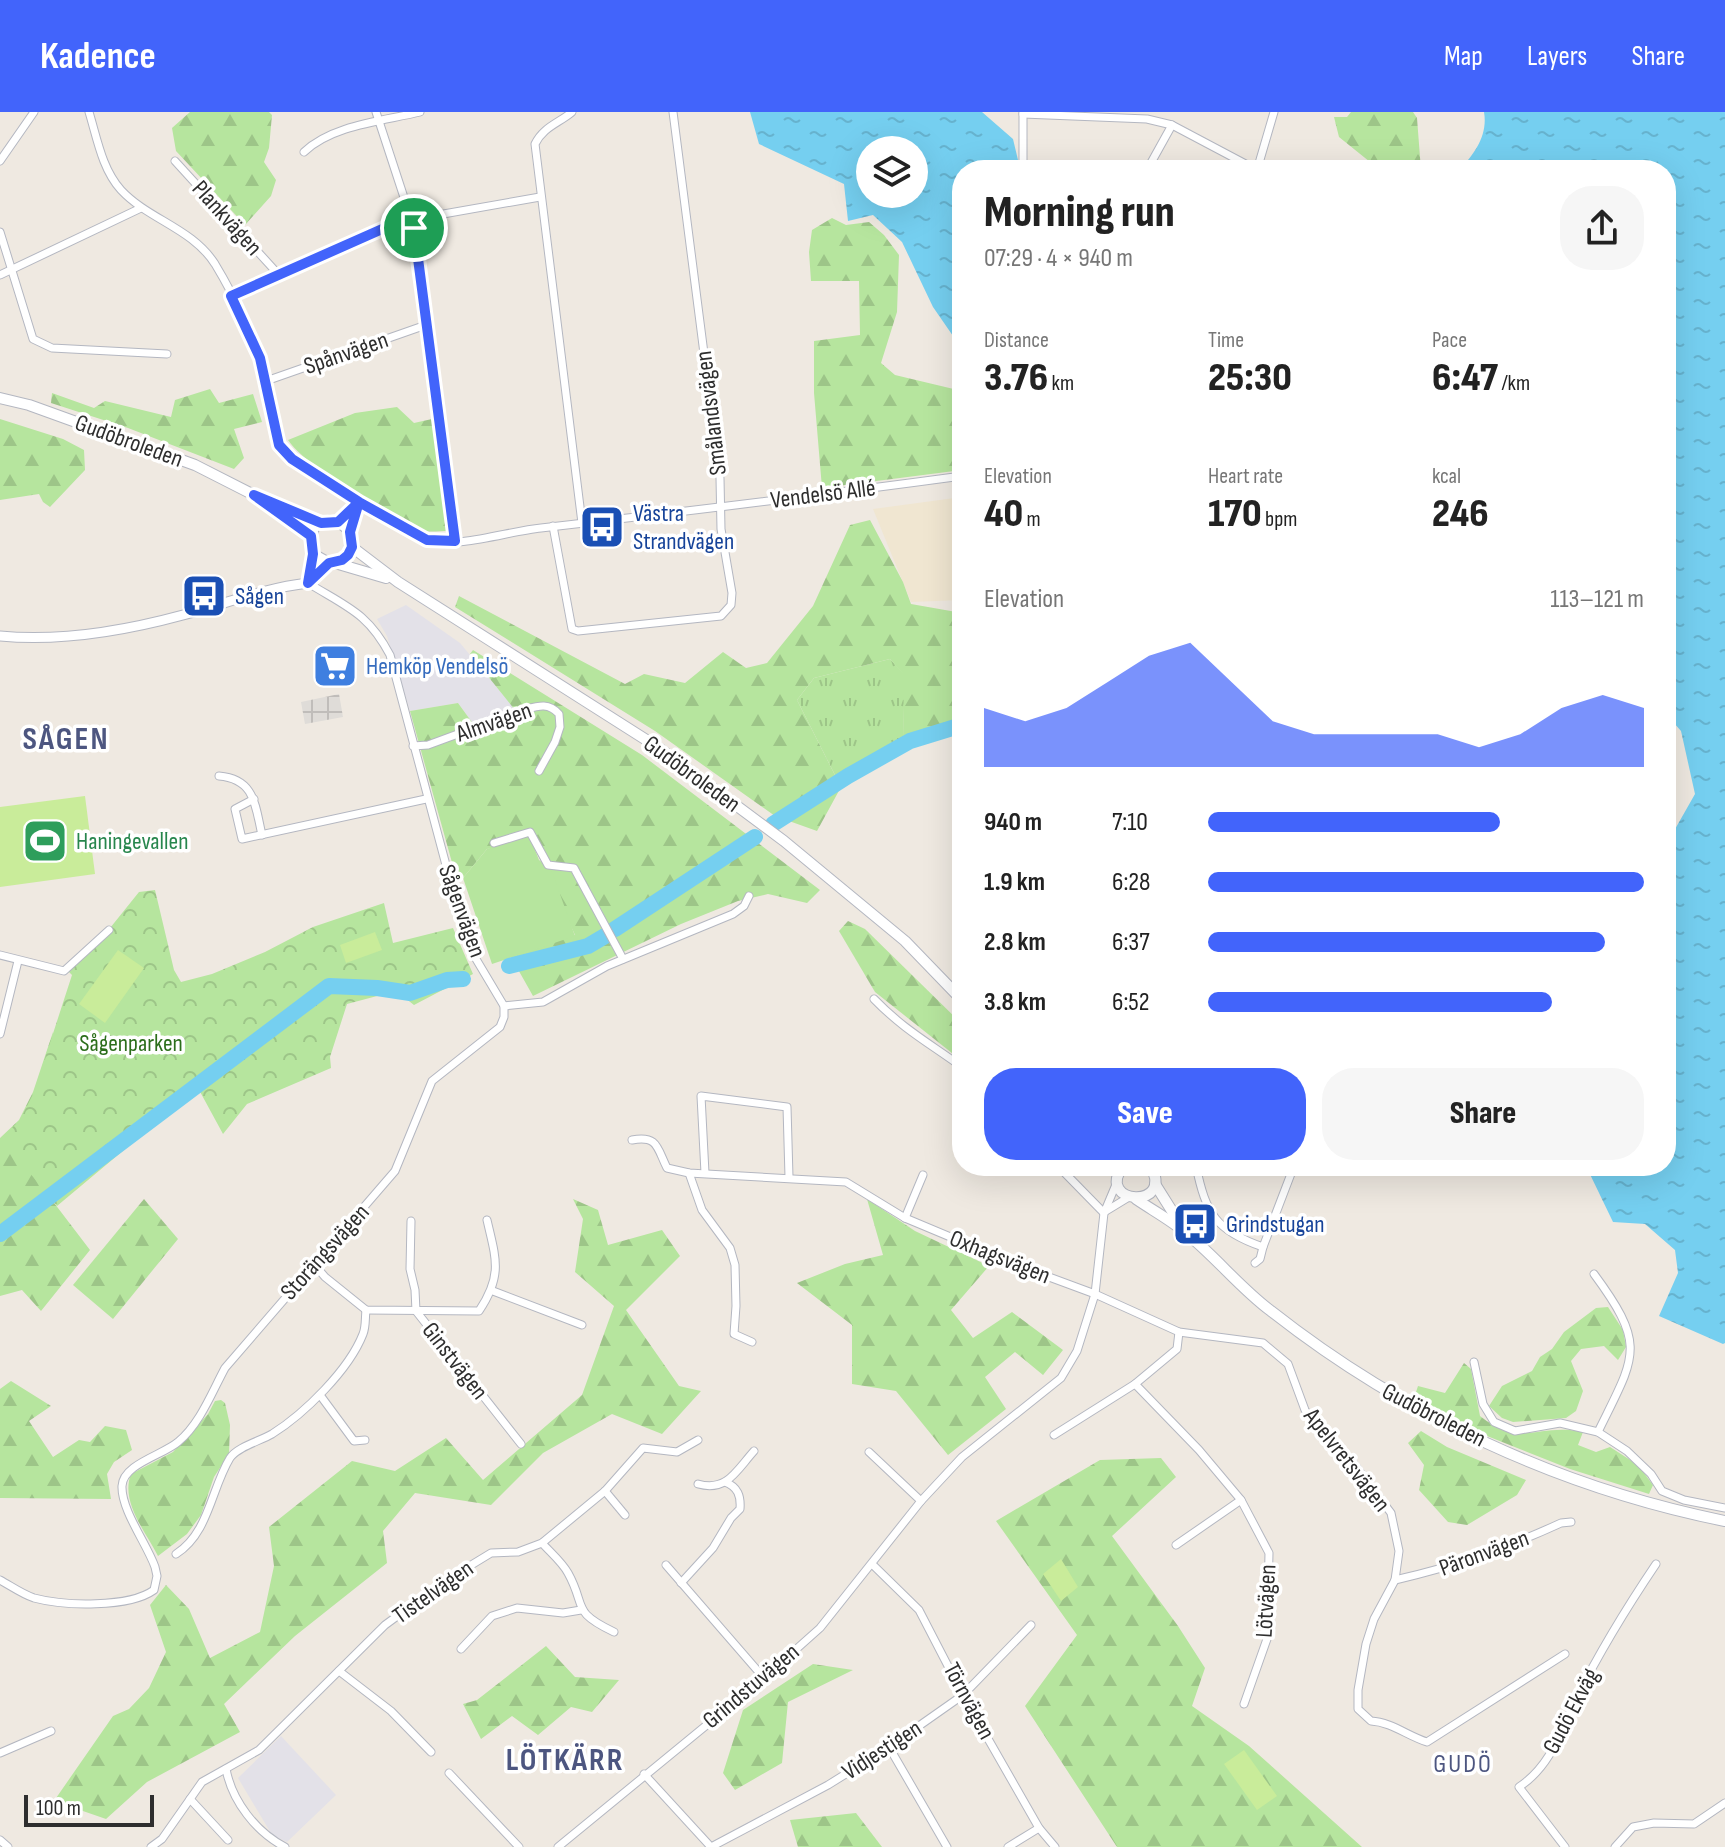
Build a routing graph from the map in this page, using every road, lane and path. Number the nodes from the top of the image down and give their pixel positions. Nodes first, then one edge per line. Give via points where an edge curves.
1 (34, 112) edge
2 (89, 112) edge
3 (376, 112) edge
4 (420, 112) edge
5 (572, 112) edge
6 (673, 112) edge
7 (1274, 112) edge
8 (1023, 113) edge
9 (1149, 116) edge
10 (378, 123) junction
11 (1172, 125) junction
12 (304, 152) dead end
13 (1023, 160) edge
14 (1153, 160) edge
15 (1238, 160) edge
16 (1260, 160) edge
17 (0, 161) edge
18 (175, 161) dead end
19 (540, 197) junction
20 (141, 208) junction
21 (412, 217) junction
22 (0, 232) edge
23 (12, 269) junction
24 (0, 275) edge
25 (279, 275) junction
26 (231, 296) junction
27 (426, 325) junction
28 (167, 354) dead end
29 (266, 381) junction
30 (0, 398) edge
31 (952, 477) edge
32 (254, 495) junction
33 (359, 502) junction
34 (720, 506) junction
35 (338, 522) junction
36 (321, 523) junction
37 (582, 523) junction
38 (553, 526) junction
39 (350, 532) junction
40 (311, 536) junction
41 (455, 541) junction
42 (352, 547) junction
43 (313, 554) junction
44 (332, 563) junction
45 (398, 582) junction
46 (308, 583) junction
47 (0, 636) edge
48 (413, 746) junction
49 (539, 771) dead end
50 (219, 776) dead end
51 (254, 799) junction
52 (426, 799) junction
53 (262, 835) junction
54 (494, 843) dead end
55 (749, 896) dead end
56 (109, 930) dead end
57 (0, 955) edge
58 (623, 959) junction
59 (18, 961) junction
60 (952, 990) edge
61 (874, 999) dead end
62 (504, 1006) junction
63 (0, 1034) edge
64 (952, 1061) edge
65 (632, 1140) dead end
66 (689, 1173) junction
67 (705, 1173) junction
68 (923, 1175) dead end
69 (1068, 1176) edge
70 (1118, 1176) edge
71 (1119, 1176) edge
72 (1153, 1176) edge
73 (1156, 1176) edge
74 (1198, 1176) edge
75 (1290, 1176) edge
76 (789, 1177) junction
77 (1155, 1181) junction
78 (1132, 1198) junction
79 (1104, 1213) junction
80 (905, 1218) junction
81 (487, 1220) dead end
82 (411, 1221) dead end
83 (1185, 1232) junction
84 (1263, 1247) junction
85 (313, 1263) junction
86 (1255, 1263) dead end
87 (1594, 1274) dead end
88 (493, 1291) junction
89 (1095, 1294) junction
90 (366, 1310) junction
91 (416, 1311) junction
92 (582, 1325) dead end
93 (1179, 1332) junction
94 (752, 1342) dead end
95 (1474, 1362) dead end
96 (1135, 1384) junction
97 (320, 1395) junction
98 (1598, 1432) junction
99 (1054, 1435) dead end
100 (365, 1440) dead end
101 (698, 1440) dead end
102 (521, 1444) dead end
103 (754, 1451) dead end
104 (869, 1452) dead end
105 (725, 1482) junction
106 (698, 1484) dead end
107 (605, 1491) junction
108 (1241, 1500) junction
109 (921, 1501) junction
110 (1725, 1508) edge
111 (625, 1515) dead end
112 (1725, 1521) edge
113 (1571, 1522) dead end
114 (542, 1543) junction
115 (1176, 1545) dead end
116 (176, 1554) dead end
117 (872, 1564) junction
118 (1656, 1564) dead end
119 (666, 1565) dead end
120 (0, 1580) edge
121 (1395, 1580) junction
122 (681, 1583) junction
123 (581, 1610) junction
124 (1031, 1625) dead end
125 (614, 1632) dead end
126 (461, 1649) dead end
127 (1565, 1654) dead end
128 (339, 1671) junction
129 (764, 1678) junction
130 (963, 1695) junction
131 (1244, 1704) dead end
132 (51, 1731) dead end
133 (889, 1747) junction
134 (431, 1752) dead end
135 (0, 1753) edge
136 (226, 1769) junction
137 (449, 1773) dead end
138 (644, 1774) junction
139 (190, 1799) junction
140 (1725, 1803) edge
141 (1039, 1828) junction
142 (0, 1840) edge
143 (228, 1840) dead end
144 (8, 1847) edge
145 (151, 1847) edge
146 (285, 1847) edge
147 (519, 1847) edge
148 (558, 1847) edge
149 (711, 1847) edge
150 (947, 1847) edge
151 (1008, 1847) edge
152 (1055, 1847) edge
153 (1565, 1847) edge
154 (1615, 1847) edge

1 - 17 street
2 - 20 street, Vendelsö Allé via 109,174
3 - 10 street
4 - 10 street
5 - 19 street via 539,135 535,144
6 - 34 street, Smålandsvägen
7 - 16 street
8 - 9 street
8 - 13 street
9 - 11 street
10 - 12 street via 336,133
10 - 21 street
11 - 14 street
11 - 15 street
18 - 25 street, Plankvägen
19 - 21 street, Plankvägen
19 - 37 street
20 - 23 street
20 - 26 street, Vendelsö Allé via 204,249
21 - 25 street, Plankvägen
21 - 27 street
22 - 23 street
23 - 24 street
23 - 28 street via 33,339 52,348
25 - 26 street, Plankvägen
26 - 29 street, Vendelsö Allé
27 - 29 street, Spånvägen
27 - 41 street
29 - 33 street, Vendelsö Allé via 279,445
30 - 32 main road, Gudöbroleden via 152,448
31 - 34 street, Vendelsö Allé
32 - 36 main road, Gudöbroleden
32 - 40 main road, Gudöbroleden
33 - 35 main road
33 - 39 main road
33 - 41 street, Vendelsö Allé via 427,540
34 - 37 street, Vendelsö Allé
34 - 38 street, Smålandsvägen via 732,593 731,605 721,616 572,629
35 - 36 main road
35 - 39 main road
36 - 40 main road
37 - 38 street, Vendelsö Allé
38 - 41 street, Vendelsö Allé
39 - 42 main road
40 - 43 main road
42 - 44 main road
42 - 45 main road, Gudöbroleden
43 - 44 main road
43 - 46 main road
44 - 45 main road, Gudöbroleden
44 - 46 main road
45 - 60 main road, Gudöbroleden via 659,748 905,941
46 - 47 street via 90,635
46 - 48 street, Sågenvägen via 377,630 394,668
48 - 49 street, Almvägen via 550,706 559,714 560,727
48 - 52 street, Sågenvägen
50 - 51 street via 235,777
51 - 53 street
51 - 53 street via 235,809 242,839
52 - 53 street
52 - 62 street, Sågenvägen via 462,925
54 - 58 street via 530,832 548,865 574,868
55 - 58 street via 733,914
56 - 59 street via 64,971
57 - 59 street
58 - 62 street via 543,1002
59 - 63 street
61 - 64 street via 923,1043
62 - 85 street, Storängsvägen via 500,1027 432,1081 395,1171
65 - 66 street via 646,1137 667,1168
66 - 67 street, Oxhagsvägen
66 - 94 street via 702,1210 730,1248 735,1265 734,1334
67 - 76 street, Oxhagsvägen
67 - 76 street via 701,1096 787,1107
68 - 80 street
69 - 79 street
70 - 79 street, Grindstuvägen
71 - 78 main road, Gudöbroleden via 1119,1188
72 - 77 main road, Gudöbroleden
73 - 77 street
74 - 84 street via 1204,1198 1223,1228
75 - 84 street
76 - 80 street, Oxhagsvägen via 846,1182
77 - 78 main road via 1147,1195
77 - 83 main road, Gudöbroleden
78 - 79 street
78 - 83 main road, Gudöbroleden
79 - 89 street, Grindstuvägen
80 - 89 street, Oxhagsvägen
81 - 88 street via 497,1264
82 - 91 street, Ginstvägen
83 - 112 main road, Gudöbroleden via 1311,1342 1446,1425 1619,1493
84 - 86 street
85 - 90 street
85 - 120 street, Storängsvägen via 225,1368 181,1440 129,1470 122,1483 123,1499 155,1567 154,1590 142,1598 64,1603 32,1597
87 - 98 street via 1622,1313 1631,1337 1631,1359
88 - 91 street via 479,1311
88 - 92 street
89 - 93 street, Apelvretsvägen
89 - 109 street, Grindstuvägen via 1077,1351 1061,1378 962,1457
90 - 91 street
90 - 97 street via 354,1352
91 - 102 street, Ginstvägen
93 - 96 street via 1177,1349
93 - 121 street, Apelvretsvägen via 1263,1343 1288,1364 1317,1429 1351,1460 1391,1513 1399,1551
95 - 98 street via 1483,1404 1494,1422 1515,1431 1560,1423
96 - 99 street
96 - 108 street, Lötvägen
97 - 100 street via 354,1441
97 - 116 street via 281,1428 231,1455 205,1518
98 - 110 street via 1627,1451 1662,1491
101 - 107 street, Tistelvägen via 677,1452 643,1448
103 - 105 street
104 - 109 street
105 - 106 street via 712,1488
105 - 122 street via 739,1493 740,1509
107 - 111 street
107 - 114 street, Tistelvägen
108 - 115 street
108 - 131 street, Lötvägen via 1269,1553 1267,1639
109 - 117 street, Grindstuvägen
113 - 121 street, Päronvägen via 1490,1555
114 - 123 street via 568,1572
114 - 128 street, Tistelvägen via 518,1552 491,1553 445,1581 385,1625
117 - 129 street, Grindstuvägen via 820,1628
117 - 130 street, Törnvägen via 919,1610
118 - 153 street, Gudö Ekväg via 1576,1700 1562,1736 1532,1778 1519,1787
119 - 122 street
121 - 127 street, Apelvretsvägen via 1374,1619 1358,1690 1358,1709 1371,1721 1427,1742
122 - 129 street
123 - 125 street
123 - 126 street via 517,1608 492,1616
124 - 130 street, Vidjestigen
128 - 134 street via 391,1711
128 - 136 street, Tistelvägen via 259,1750
129 - 138 street, Grindstuvägen
130 - 133 street, Vidjestigen
130 - 141 street, Törnvägen
132 - 135 street
133 - 149 street, Vidjestigen
133 - 150 street
136 - 139 street, Tistelvägen via 202,1782
136 - 146 street via 229,1786 265,1837
137 - 147 street
138 - 148 street, Grindstuvägen
138 - 149 street
139 - 143 street
139 - 145 street, Tistelvägen
140 - 154 street via 1694,1824 1633,1827
141 - 151 street
141 - 152 street, Törnvägen
142 - 144 street

